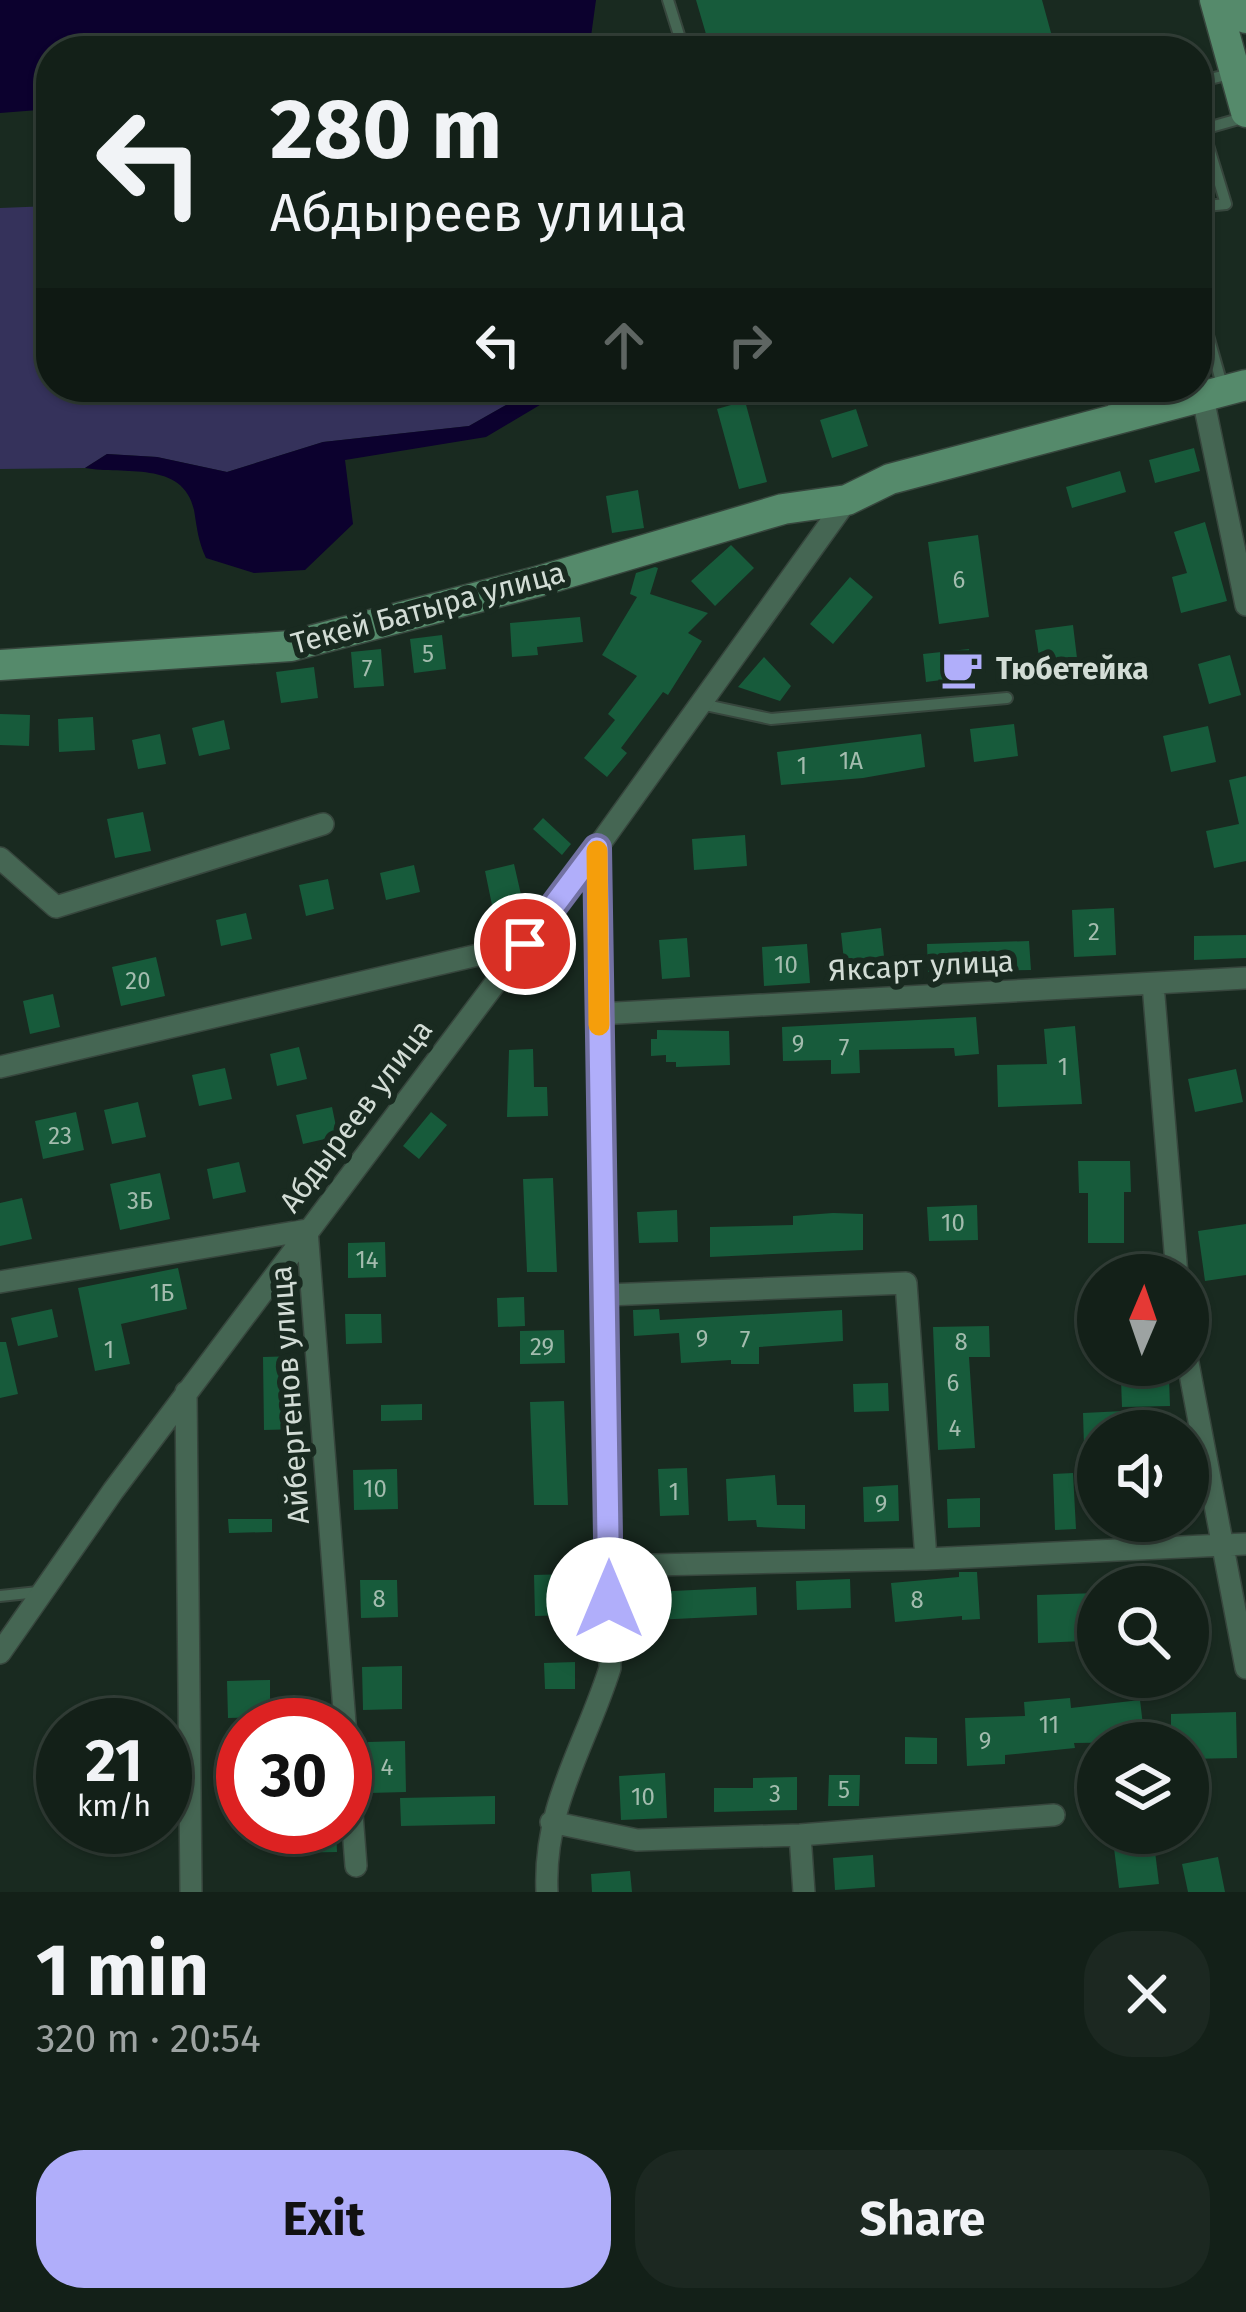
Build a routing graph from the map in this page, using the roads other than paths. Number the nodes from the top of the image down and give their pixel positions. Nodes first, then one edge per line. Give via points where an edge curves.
1 (668, 0) edge
2 (1215, 0) edge
3 (1241, 0) edge
4 (1246, 18) edge
5 (679, 36) edge
6 (1235, 73) junction
7 (1212, 78) edge
8 (1246, 114) edge
9 (1212, 126) edge
10 (1212, 165) edge
11 (1212, 206) edge
12 (1218, 388) edge
13 (1113, 402) edge
14 (1171, 402) edge
15 (1114, 419) junction
16 (847, 500) junction
17 (1246, 604) edge
18 (0, 665) edge
19 (1007, 698) dead end
20 (698, 703) junction
21 (323, 824) dead end
22 (597, 848) junction
23 (0, 858) edge
24 (525, 944) junction
25 (1246, 979) edge
26 (1153, 983) junction
27 (599, 1013) junction
28 (0, 1066) edge
29 (307, 1230) junction
30 (1175, 1254) edge
31 (0, 1282) edge
32 (606, 1295) junction
33 (1192, 1386) edge
34 (186, 1391) junction
35 (1246, 1544) edge
36 (1221, 1548) junction
37 (926, 1559) junction
38 (609, 1566) junction
39 (43, 1592) junction
40 (0, 1596) edge
41 (0, 1653) edge
42 (1246, 1668) edge
43 (1054, 1816) dead end
44 (550, 1822) junction
45 (800, 1835) junction
46 (356, 1866) dead end
47 (191, 1892) edge
48 (547, 1892) edge
49 (804, 1892) edge

1 - 5 lane
2 - 6 street
3 - 4 street
6 - 7 lane
6 - 8 street
8 - 9 lane
10 - 11 lane via 1226,205
12 - 17 street
13 - 15 lane
14 - 15 street, Текей Батыра улица
15 - 16 street, Текей Батыра улица via 890,479
16 - 18 street, Текей Батыра улица via 783,508 291,646
16 - 20 street, Абдыреев улица
19 - 20 lane via 770,719
20 - 22 street, Абдыреев улица
21 - 23 street via 56,908
22 - 24 street, Абдыреев улица
22 - 27 street
24 - 28 street
24 - 29 street, Абдыреев улица
25 - 26 street, Яксарт улица
26 - 27 street, Яксарт улица
26 - 30 street
27 - 32 street
29 - 31 street, Айбергенов улица
29 - 34 street, Абдыреев улица
29 - 46 street, Айбергенов улица
32 - 37 street via 906,1283
32 - 38 street
33 - 36 street
34 - 39 street, Абдыреев улица
34 - 47 street
35 - 36 street
36 - 37 street
36 - 42 street
37 - 38 street
38 - 44 street via 610,1668
39 - 40 lane
39 - 41 street, Абдыреев улица
43 - 45 street
44 - 45 street via 637,1840
44 - 48 street
45 - 49 street

